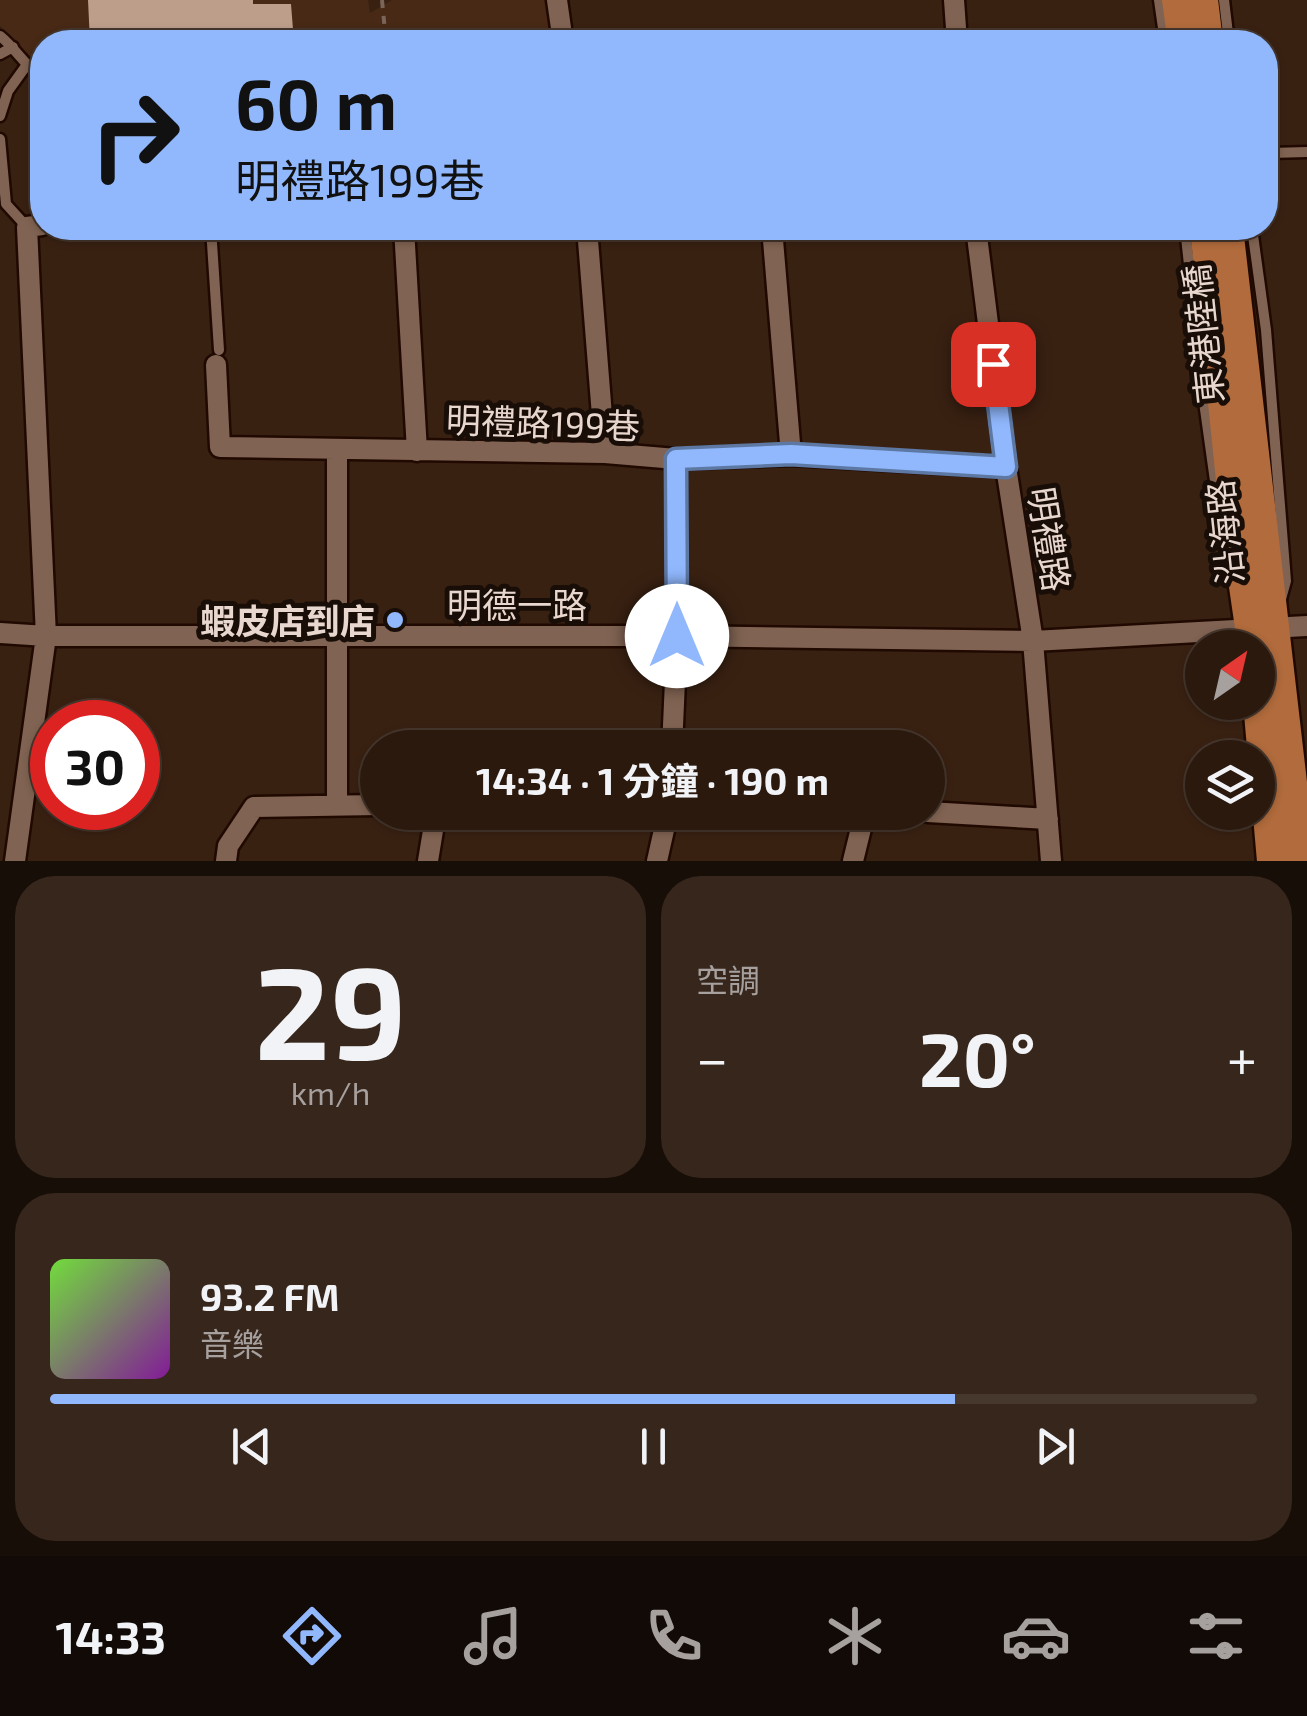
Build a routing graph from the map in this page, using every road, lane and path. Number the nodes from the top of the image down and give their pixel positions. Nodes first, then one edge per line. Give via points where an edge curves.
1 (382, 0) edge
2 (558, 0) edge
3 (954, 0) edge
4 (1159, 0) edge
5 (1177, 0) edge
6 (1203, 0) edge
7 (1224, 0) edge
8 (385, 30) edge
9 (562, 30) edge
10 (956, 30) edge
11 (1163, 30) edge
12 (1181, 30) edge
13 (1207, 30) edge
14 (1228, 30) edge
15 (0, 36) edge
16 (13, 47) junction
17 (0, 54) edge
18 (26, 66) junction
19 (30, 69) edge
20 (0, 116) edge
21 (0, 139) edge
22 (1278, 152) edge
23 (1307, 152) edge
24 (30, 222) edge
25 (35, 240) edge
26 (211, 240) edge
27 (405, 240) edge
28 (588, 240) edge
29 (773, 240) edge
30 (978, 240) edge
31 (1186, 240) edge
32 (1207, 240) edge
33 (1229, 240) edge
34 (1254, 240) edge
35 (218, 357) joint
36 (1239, 432) junction
37 (337, 450) junction
38 (418, 451) junction
39 (605, 453) junction
40 (791, 454) junction
41 (676, 459) junction
42 (1006, 467) junction
43 (1224, 541) dead end
44 (1230, 578) dead end
45 (1307, 626) edge
46 (1256, 630) edge
47 (1259, 630) edge
48 (1262, 630) edge
49 (1275, 632) edge
50 (0, 634) edge
51 (46, 636) junction
52 (336, 636) junction
53 (677, 636) junction
54 (1185, 637) edge
55 (1033, 641) junction
56 (1260, 720) edge
57 (1275, 720) edge
58 (673, 730) edge
59 (336, 804) junction
60 (360, 805) edge
61 (945, 813) edge
62 (1048, 819) junction
63 (10, 823) edge
64 (433, 830) edge
65 (664, 830) edge
66 (861, 830) edge
67 (227, 853) edge
68 (15, 861) edge
69 (210, 861) edge
70 (428, 861) edge
71 (657, 861) edge
72 (853, 861) edge
73 (1051, 861) edge
74 (1272, 861) edge
75 (1301, 861) edge

1 - 8 path
2 - 9 street
3 - 10 street
4 - 11 lane
5 - 12 main road
6 - 13 main road
7 - 14 lane
15 - 16 lane
16 - 17 lane
16 - 18 lane
18 - 19 lane
18 - 20 lane
21 - 24 lane via 6,204
22 - 23 lane
25 - 51 street
26 - 35 lane
27 - 38 street
28 - 39 street
29 - 40 street
30 - 42 street, 明禮路
31 - 43 lane
32 - 36 main road, 東港陸橋
33 - 36 main road, 東港陸橋
34 - 48 lane via 1286,581
35 - 37 street, 明禮路199巷 via 220,447
36 - 47 main road, 沿海路
37 - 38 street, 明禮路199巷
37 - 52 street
38 - 39 street, 明禮路199巷
39 - 41 street, 明禮路199巷
40 - 41 street, 明禮路199巷
40 - 42 street, 明禮路199巷
41 - 53 street
42 - 55 street, 明禮路
44 - 46 lane
45 - 49 street, 明德一路
50 - 51 street, 明德一路
51 - 52 street, 明德一路
51 - 63 street
52 - 53 street, 明德一路
52 - 59 street
53 - 55 street, 明德一路
53 - 58 street
54 - 55 street, 明德一路
55 - 62 street, 明禮路
56 - 74 main road
57 - 75 main road, 沿海路
59 - 60 street
59 - 67 street via 254,807
61 - 62 street
62 - 73 street, 明禮路
63 - 68 street
64 - 70 street
65 - 71 street
66 - 72 street
67 - 69 lane

